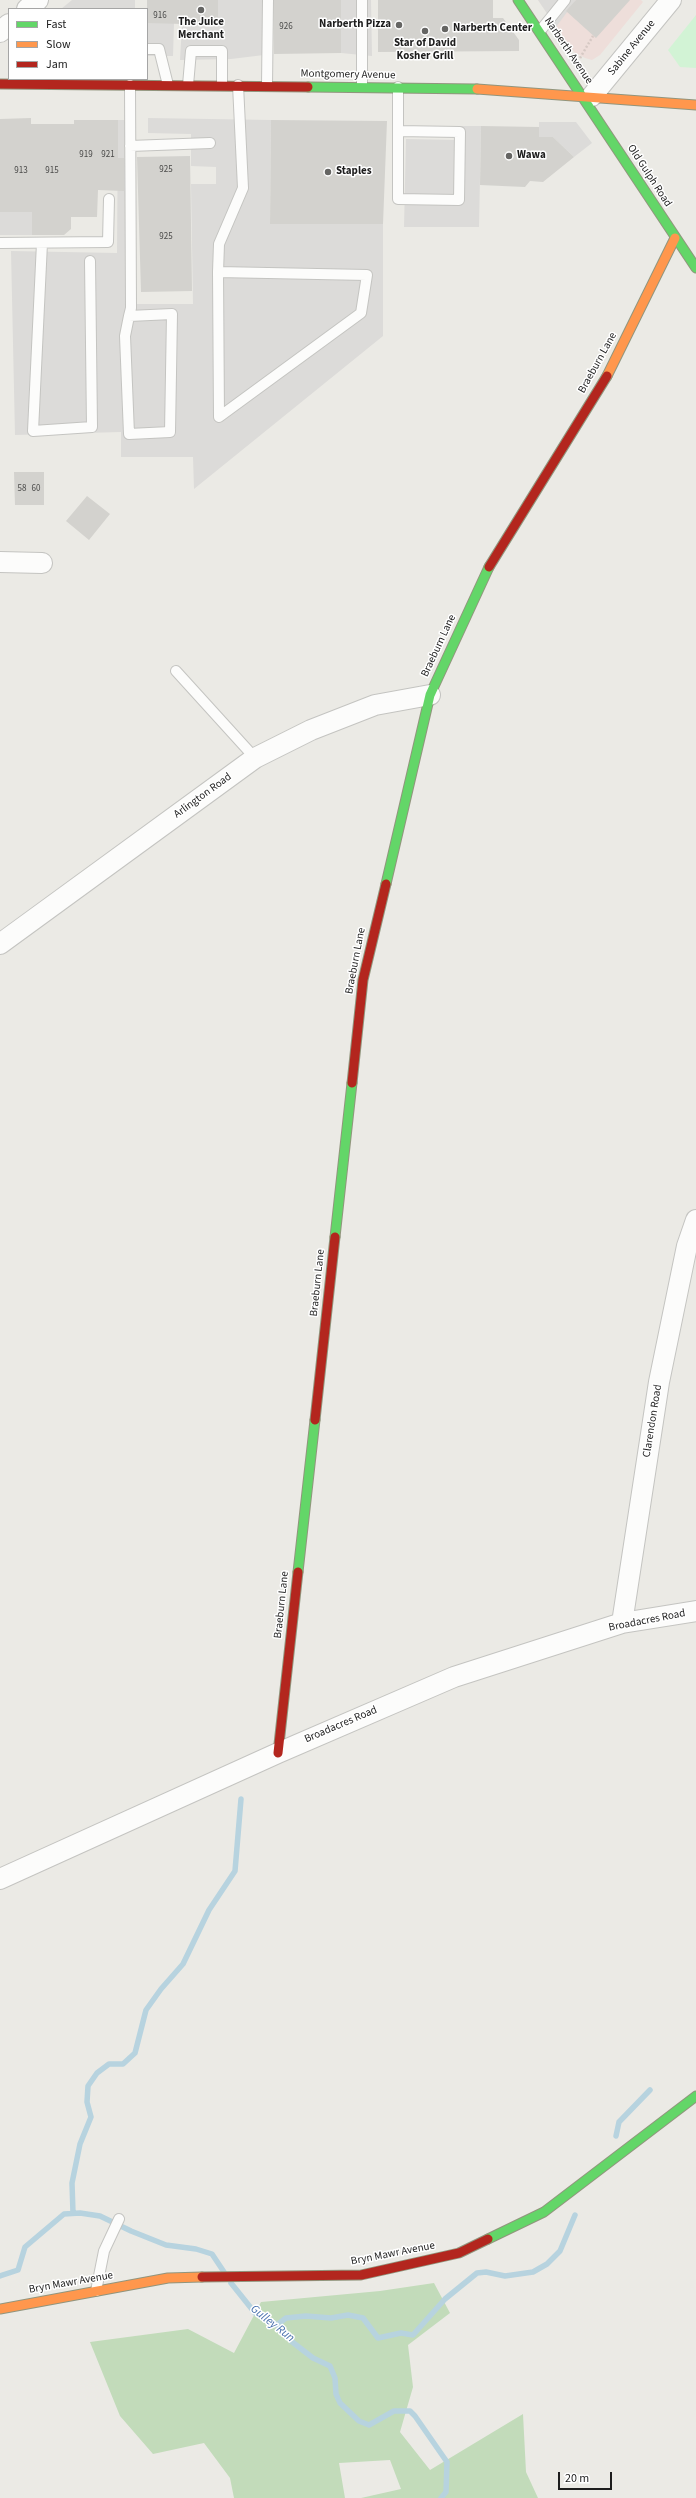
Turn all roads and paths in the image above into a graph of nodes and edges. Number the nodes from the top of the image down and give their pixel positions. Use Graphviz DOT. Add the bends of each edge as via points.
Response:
graph roads {
  1 [pos="38,0"];
  2 [pos="268,0"];
  3 [pos="362,0"];
  4 [pos="518,0"];
  5 [pos="565,0"];
  6 [pos="671,0"];
  7 [pos="28,8"];
  8 [pos="8,25"];
  9 [pos="540,31"];
  10 [pos="0,32"];
  11 [pos="593,36"];
  12 [pos="148,49"];
  13 [pos="571,76"];
  14 [pos="52,82"];
  15 [pos="0,84"];
  16 [pos="130,85"];
  17 [pos="168,85"];
  18 [pos="188,85"];
  19 [pos="222,85"];
  20 [pos="238,85"];
  21 [pos="267,86"];
  22 [pos="362,86"];
  23 [pos="398,87"];
  24 [pos="588,96"];
  25 [pos="696,105"];
  26 [pos="398,132"];
  27 [pos="210,143"];
  28 [pos="130,146"];
  29 [pos="109,199"];
  30 [pos="675,238"];
  31 [pos="0,243"];
  32 [pos="42,243"];
  33 [pos="90,261"];
  34 [pos="696,268"];
  35 [pos="218,272"];
  36 [pos="128,316"];
  37 [pos="0,562"];
  38 [pos="42,563"];
  39 [pos="176,671"];
  40 [pos="430,695"];
  41 [pos="255,758"];
  42 [pos="0,944"];
  43 [pos="696,1220"];
  44 [pos="696,1611"];
  45 [pos="622,1623"];
  46 [pos="278,1752"];
  47 [pos="0,1878"];
  48 [pos="696,2096"];
  49 [pos="117,2224"];
  50 [pos="96,2291"];
  51 [pos="0,2309"];
  1 -- 7 [label="street"];
  2 -- 21 [label="lane"];
  3 -- 22 [label="lane"];
  4 -- 9 [label="street, Narberth Avenue"];
  5 -- 9 [label="lane"];
  6 -- 24 [label="street, Sabine Avenue"];
  8 -- 10 [label="street"];
  9 -- 13 [label="street, Narberth Avenue"];
  11 -- 13 [label="path"];
  12 -- 17 [label="lane" via="160,49"];
  13 -- 24 [label="street, Narberth Avenue"];
  14 -- 15 [label="street, Montgomery Avenue"];
  14 -- 16 [label="street, Montgomery Avenue"];
  16 -- 17 [label="street, Montgomery Avenue"];
  16 -- 28 [label="lane"];
  17 -- 18 [label="street, Montgomery Avenue"];
  18 -- 19 [label="street, Montgomery Avenue"];
  18 -- 19 [label="lane" via="191,51 222,51"];
  19 -- 20 [label="street, Montgomery Avenue"];
  20 -- 21 [label="street, Montgomery Avenue"];
  20 -- 35 [label="lane" via="243,188 219,244"];
  21 -- 22 [label="street, Montgomery Avenue"];
  22 -- 23 [label="street, Montgomery Avenue"];
  23 -- 24 [label="street, Montgomery Avenue" via="462,88"];
  23 -- 26 [label="lane"];
  24 -- 25 [label="street, Montgomery Avenue"];
  24 -- 30 [label="street, Old Gulph Road"];
  26 -- 26 [label="lane" via="398,199 460,200 460,132"];
  27 -- 28 [label="lane"];
  28 -- 36 [label="lane" via="131,308"];
  29 -- 32 [label="lane" via="108,242"];
  30 -- 34 [label="street, Old Gulph Road"];
  30 -- 40 [label="street, Braeburn Lane" via="610,371 492,560"];
  31 -- 32 [label="lane"];
  32 -- 33 [label="lane" via="34,431 92,427"];
  35 -- 35 [label="lane" via="219,417 360,313 367,275"];
  36 -- 36 [label="lane" via="125,336 130,434 170,432 172,314"];
  37 -- 38 [label="street"];
  39 -- 41 [label="lane"];
  40 -- 41 [label="street, Arlington Road" via="375,705 311,730"];
  40 -- 46 [label="street, Braeburn Lane" via="362,980"];
  41 -- 42 [label="street, Arlington Road"];
  43 -- 45 [label="street, Clarendon Road" via="688,1246 659,1382"];
  44 -- 45 [label="street, Broadacres Road"];
  45 -- 46 [label="street, Broadacres Road" via="454,1677"];
  46 -- 47 [label="street, Broadacres Road"];
  48 -- 50 [label="street, Bryn Mawr Avenue" via="544,2212 459,2252 361,2275 168,2278"];
  49 -- 50 [label="lane" via="104,2251"];
  50 -- 51 [label="street, Bryn Mawr Avenue"];
}
